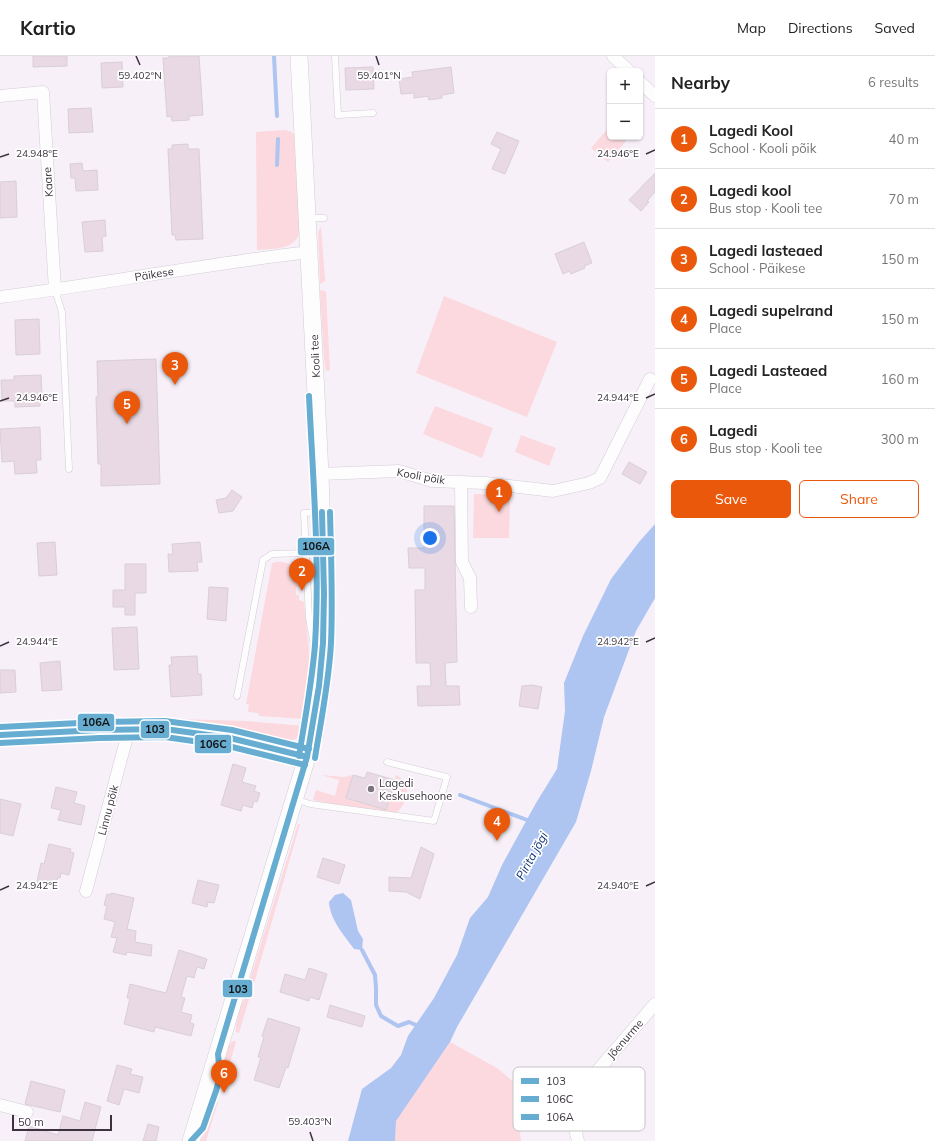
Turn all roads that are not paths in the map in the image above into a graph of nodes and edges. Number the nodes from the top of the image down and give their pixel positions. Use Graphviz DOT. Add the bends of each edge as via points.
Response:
graph roads {
  1 [pos="299,56"];
  2 [pos="335,56"];
  3 [pos="613,56"];
  4 [pos="625,68"];
  5 [pos="643,85"];
  6 [pos="0,96"];
  7 [pos="655,96"];
  8 [pos="373,114"];
  9 [pos="309,252"];
  10 [pos="55,290"];
  11 [pos="0,297"];
  12 [pos="650,379"];
  13 [pos="69,469"];
  14 [pos="320,474"];
  15 [pos="461,482"];
  16 [pos="322,512"];
  17 [pos="306,553"];
  18 [pos="471,607"];
  19 [pos="320,674"];
  20 [pos="237,696"];
  21 [pos="129,729"];
  22 [pos="0,735"];
  23 [pos="307,757"];
  24 [pos="387,762"];
  25 [pos="295,799"];
  26 [pos="86,891"];
  27 [pos="655,1004"];
  28 [pos="601,1067"];
  29 [pos="0,1106"];
  30 [pos="27,1112"];
  31 [pos="576,1131"];
  32 [pos="191,1140"];
  33 [pos="578,1141"];
  1 -- 9 [label="street, Kooli tee" via="316,218"];
  2 -- 8 [label="lane" via="338,115"];
  3 -- 4 [label="street"];
  5 -- 7 [label="street"];
  6 -- 10 [label="street, Kaare" via="43,92"];
  9 -- 10 [label="street, Päikese" via="255,258"];
  9 -- 14 [label="street, Kooli tee"];
  10 -- 11 [label="street, Päikese"];
  10 -- 13 [label="lane" via="62,312"];
  12 -- 15 [label="street, Kooli põik" via="600,478 553,491"];
  14 -- 15 [label="street, Kooli põik" via="399,471 432,481"];
  14 -- 16 [label="street, Kooli tee"];
  15 -- 18 [label="street" via="462,562 470,578"];
  16 -- 17 [label="lane" via="304,513"];
  16 -- 19 [label="street, Kooli tee" via="323,644"];
  17 -- 19 [label="lane" via="309,618"];
  17 -- 20 [label="lane" via="272,554 263,560"];
  19 -- 23 [label="street, Kooli tee"];
  21 -- 22 [label="street"];
  21 -- 23 [label="street" via="165,729 230,738"];
  21 -- 26 [label="street, Linnu põik"];
  23 -- 25 [label="street, Kooli tee"];
  24 -- 25 [label="lane" via="447,777 434,821 310,804"];
  25 -- 32 [label="street, Kooli tee"];
  27 -- 28 [label="street, Jõenurme"];
  29 -- 30 [label="street"];
  31 -- 33 [label="street, Jõenurme"];
}
